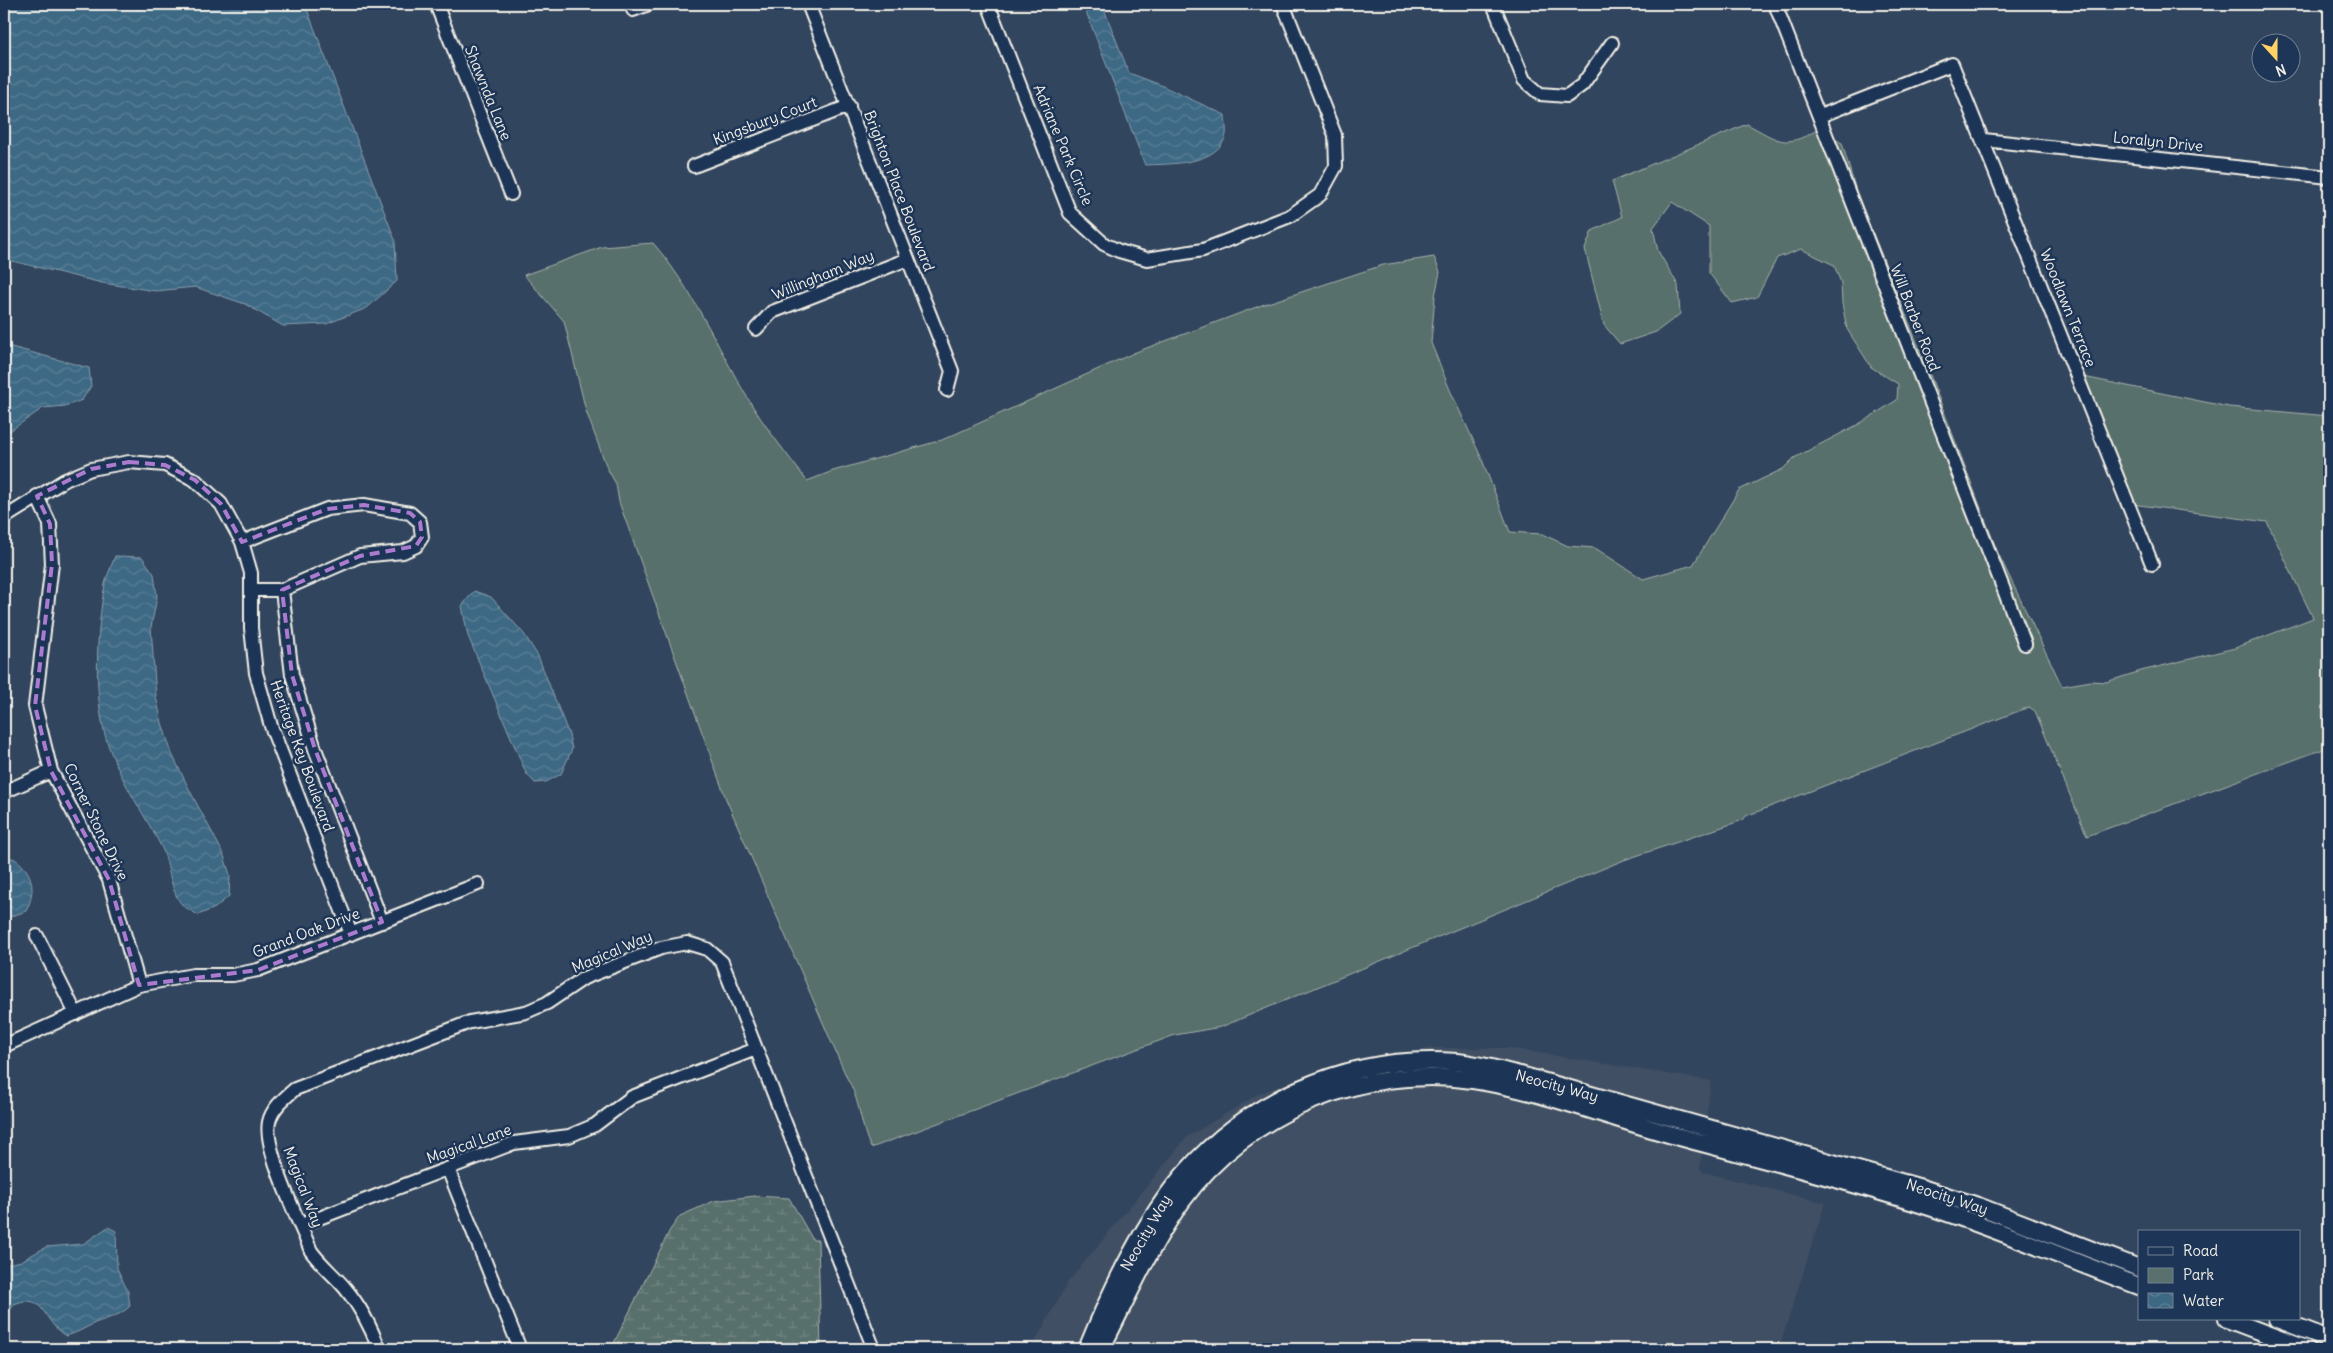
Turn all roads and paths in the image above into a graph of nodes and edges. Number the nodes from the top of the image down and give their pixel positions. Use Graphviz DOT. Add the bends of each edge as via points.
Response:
graph roads {
  1 [pos="436,4"];
  2 [pos="649,4"];
  3 [pos="808,4"];
  4 [pos="988,4"];
  5 [pos="1283,4"];
  6 [pos="1493,4"];
  7 [pos="1775,4"];
  8 [pos="633,10"];
  9 [pos="1612,43"];
  10 [pos="849,106"];
  11 [pos="1820,116"];
  12 [pos="1984,140"];
  13 [pos="694,166"];
  14 [pos="2329,177"];
  15 [pos="511,194"];
  16 [pos="908,258"];
  17 [pos="756,329"];
  18 [pos="946,390"];
  19 [pos="38,496"];
  20 [pos="4,518"];
  21 [pos="242,542"];
  22 [pos="2152,564"];
  23 [pos="251,590"];
  24 [pos="282,590"];
  25 [pos="2025,644"];
  26 [pos="51,771"];
  27 [pos="4,792"];
  28 [pos="478,884"];
  29 [pos="382,922"];
  30 [pos="351,934"];
  31 [pos="37,936"];
  32 [pos="139,986"];
  33 [pos="76,1014"];
  34 [pos="4,1046"];
  35 [pos="756,1049"];
  36 [pos="1426,1070"];
  37 [pos="1656,1113"];
  38 [pos="1652,1130"];
  39 [pos="448,1169"];
  40 [pos="301,1226"];
  41 [pos="2138,1268"];
  42 [pos="2138,1286"];
  43 [pos="2230,1320"];
  44 [pos="2280,1320"];
  45 [pos="2329,1339"];
  46 [pos="379,1349"];
  47 [pos="520,1349"];
  48 [pos="874,1349"];
  49 [pos="1087,1349"];
  50 [pos="1101,1349"];
  51 [pos="2306,1349"];
  1 -- 15 [label="street, Shawnda Lane"];
  2 -- 8 [label="street"];
  3 -- 10 [label="street, Brighton Place Boulevard"];
  4 -- 5 [label="street, Adriane Park Circle" via="1070,213 1104,244 1147,259 1203,250 1290,216 1320,195 1336,166 1335,135"];
  6 -- 9 [label="street" via="1524,80 1540,94 1567,96 1582,85"];
  7 -- 11 [label="street, Will Barber Road"];
  10 -- 13 [label="street, Kingsbury Court"];
  10 -- 16 [label="street, Brighton Place Boulevard"];
  11 -- 12 [label="street, Woodlawn Terrace" via="1952,64"];
  11 -- 25 [label="street, Will Barber Road"];
  12 -- 14 [label="street, Loralyn Drive"];
  12 -- 22 [label="street, Woodlawn Terrace"];
  16 -- 17 [label="street, Willingham Way" via="772,312"];
  16 -- 18 [label="street, Brighton Place Boulevard" via="952,372"];
  19 -- 20 [label="street, Heritage Key Boulevard"];
  19 -- 21 [label="street, Heritage Key Boulevard" via="91,469 129,462 165,465 195,480 221,504"];
  19 -- 26 [label="street, Corner Stone Drive" via="50,524 52,564 35,706"];
  21 -- 23 [label="street, Heritage Key Boulevard" via="251,573"];
  21 -- 24 [label="street" via="327,509 364,505 410,513 420,522 422,537 416,546 403,552 360,556"];
  23 -- 24 [label="street"];
  23 -- 30 [label="street, Heritage Key Boulevard" via="251,628 263,699"];
  24 -- 29 [label="street" via="292,675 315,749"];
  26 -- 27 [label="street"];
  26 -- 32 [label="street, Corner Stone Drive" via="109,880"];
  28 -- 29 [label="street, Grand Oak Drive"];
  29 -- 30 [label="street, Grand Oak Drive"];
  30 -- 32 [label="street, Grand Oak Drive" via="258,970 233,975 193,975"];
  31 -- 33 [label="street"];
  32 -- 33 [label="street"];
  33 -- 34 [label="street"];
  35 -- 39 [label="street, Magical Lane" via="632,1097 595,1125 569,1136 514,1143"];
  35 -- 40 [label="street, Magical Way" via="722,962 707,949 687,944 661,948 584,978 547,1003 526,1012 470,1022 295,1089 277,1105 269,1122 270,1148"];
  35 -- 48 [label="street, Magical Way"];
  36 -- 37 [label="street, Neocity Way" via="1457,1062 1490,1068"];
  36 -- 38 [label="street, Neocity Way" via="1511,1088"];
  36 -- 49 [label="street, Neocity Way" via="1366,1068 1332,1076 1300,1088 1234,1126 1191,1166 1147,1226"];
  36 -- 50 [label="street, Neocity Way" via="1308,1102 1254,1133 1214,1165 1184,1199 1163,1230"];
  37 -- 38 [label="street"];
  37 -- 41 [label="street, Neocity Way" via="1978,1206"];
  38 -- 42 [label="street, Neocity Way" via="1920,1204"];
  39 -- 40 [label="street, Magical Lane"];
  39 -- 47 [label="street"];
  40 -- 46 [label="street, Magical Way" via="320,1264 345,1288 369,1322"];
  43 -- 51 [label="street"];
  44 -- 45 [label="street"];
}
